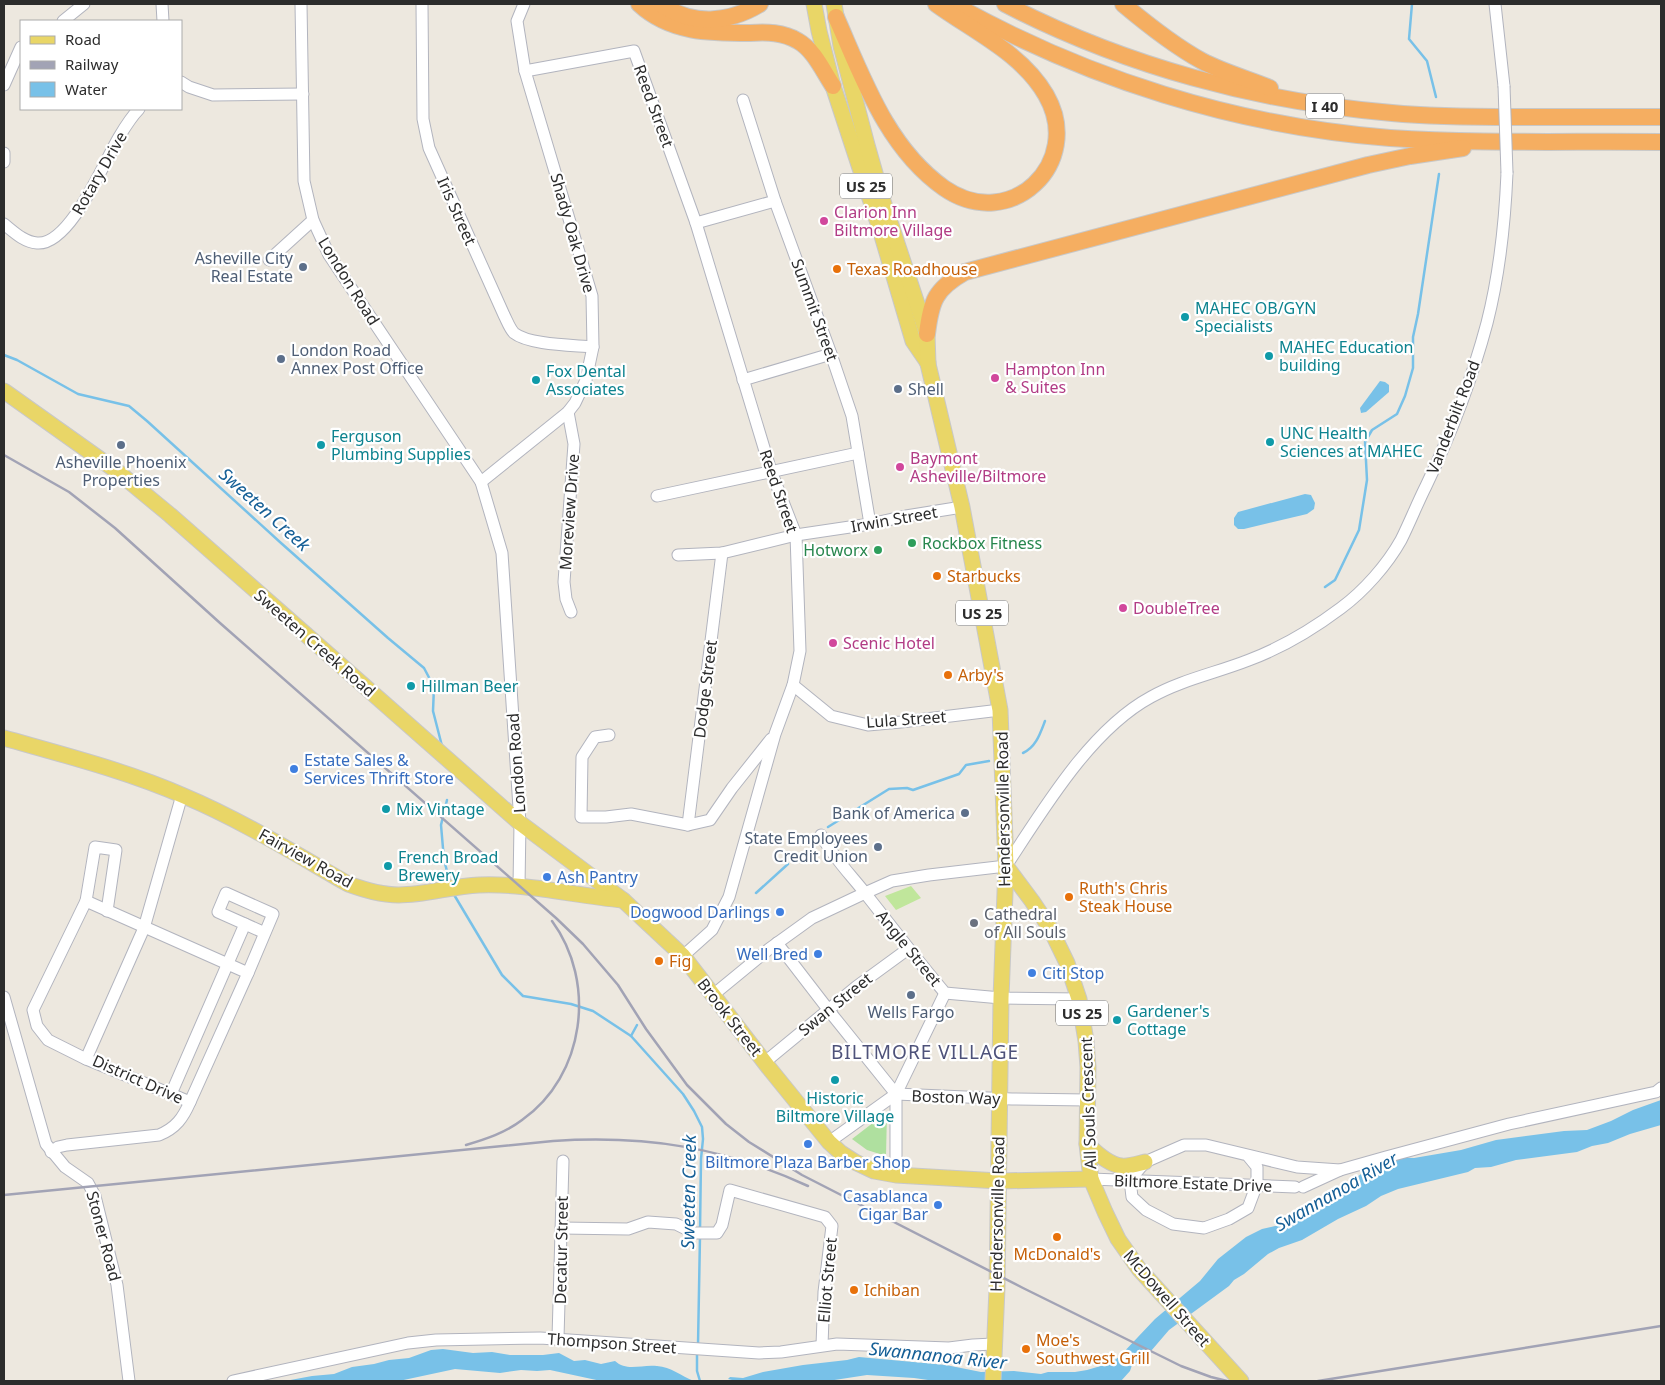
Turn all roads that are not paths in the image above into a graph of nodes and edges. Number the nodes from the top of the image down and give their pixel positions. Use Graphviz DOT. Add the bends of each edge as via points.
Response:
graph roads {
  1 [pos="84,4"];
  2 [pos="162,4"];
  3 [pos="301,4"];
  4 [pos="422,4"];
  5 [pos="524,4"];
  6 [pos="639,4"];
  7 [pos="661,4"];
  8 [pos="760,4"];
  9 [pos="814,4"];
  10 [pos="936,4"];
  11 [pos="953,4"];
  12 [pos="1005,4"];
  13 [pos="1123,4"];
  14 [pos="1495,4"];
  15 [pos="835,10"];
  16 [pos="64,20"];
  17 [pos="163,20"];
  18 [pos="20,49"];
  19 [pos="525,71"];
  20 [pos="182,83"];
  21 [pos="4,85"];
  22 [pos="833,86"];
  23 [pos="303,94"];
  24 [pos="743,100"];
  25 [pos="1307,103"];
  26 [pos="138,110"];
  27 [pos="1661,117"];
  28 [pos="1500,141"];
  29 [pos="1661,142"];
  30 [pos="4,153"];
  31 [pos="4,162"];
  32 [pos="775,201"];
  33 [pos="312,220"];
  34 [pos="696,223"];
  35 [pos="4,224"];
  36 [pos="269,260"];
  37 [pos="927,334"];
  38 [pos="592,347"];
  39 [pos="831,354"];
  40 [pos="928,364"];
  41 [pos="743,380"];
  42 [pos="4,391"];
  43 [pos="568,412"];
  44 [pos="858,453"];
  45 [pos="771,471"];
  46 [pos="481,482"];
  47 [pos="657,496"];
  48 [pos="962,507"];
  49 [pos="870,524"];
  50 [pos="796,535"];
  51 [pos="722,553"];
  52 [pos="678,555"];
  53 [pos="571,612"];
  54 [pos="793,685"];
  55 [pos="1000,710"];
  56 [pos="775,734"];
  57 [pos="609,735"];
  58 [pos="4,738"];
  59 [pos="182,794"];
  60 [pos="520,823"];
  61 [pos="688,826"];
  62 [pos="821,835"];
  63 [pos="1006,866"];
  64 [pos="519,886"];
  65 [pos="865,893"];
  66 [pos="622,900"];
  67 [pos="86,901"];
  68 [pos="107,911"];
  69 [pos="245,924"];
  70 [pos="144,928"];
  71 [pos="265,933"];
  72 [pos="777,944"];
  73 [pos="908,949"];
  74 [pos="683,956"];
  75 [pos="228,964"];
  76 [pos="248,973"];
  77 [pos="945,992"];
  78 [pos="713,995"];
  79 [pos="4,997"];
  80 [pos="1001,998"];
  81 [pos="1079,999"];
  82 [pos="828,1010"];
  83 [pos="86,1059"];
  84 [pos="764,1062"];
  85 [pos="1661,1088"];
  86 [pos="172,1094"];
  87 [pos="896,1094"];
  88 [pos="999,1099"];
  89 [pos="1087,1100"];
  90 [pos="190,1102"];
  91 [pos="829,1142"];
  92 [pos="1087,1144"];
  93 [pos="51,1152"];
  94 [pos="1248,1156"];
  95 [pos="563,1162"];
  96 [pos="1145,1162"];
  97 [pos="1340,1170"];
  98 [pos="896,1176"];
  99 [pos="1091,1179"];
  100 [pos="1130,1180"];
  101 [pos="999,1181"];
  102 [pos="1257,1184"];
  103 [pos="561,1228"];
  104 [pos="558,1338"];
  105 [pos="822,1345"];
  106 [pos="994,1352"];
  107 [pos="128,1381"];
  108 [pos="233,1381"];
  109 [pos="993,1381"];
  110 [pos="1241,1381"];
  1 -- 16 [label="street"];
  2 -- 17 [label="street"];
  3 -- 23 [label="street, London Road"];
  4 -- 38 [label="street, Iris Street" via="423,119 429,148 504,316 513,332 522,337"];
  5 -- 19 [label="street, Shady Oak Drive" via="517,21"];
  6 -- 22 [label="highway" via="662,21 691,30 789,36 811,52"];
  7 -- 8 [label="highway" via="684,16 718,20 741,14"];
  9 -- 22 [label="main road, Hendersonville Road / US 25"];
  10 -- 15 [label="highway" via="1016,59 1033,76 1053,109 1055,146 1045,173 1024,193 1008,200 977,203 961,198 945,189 915,163 878,110"];
  11 -- 28 [label="highway, I 40" via="1092,70 1216,110 1345,133 1432,140"];
  12 -- 25 [label="highway, I 40" via="1092,44 1164,69 1212,83"];
  13 -- 25 [label="highway" via="1151,28 1202,61"];
  14 -- 63 [label="street, Vanderbilt Road, bridge" via="1504,86 1507,173 1496,277 1488,322 1464,394 1439,458 1400,541 1356,596 1327,618 1265,654 1151,697 1121,718 1083,757 1055,793"];
  15 -- 37 [label="main road, Hendersonville Road / US 25" via="867,145"];
  18 -- 21 [label="street"];
  19 -- 34 [label="street, Reed Street" via="634,50"];
  19 -- 38 [label="street, Shady Oak Drive" via="592,296"];
  20 -- 23 [label="street" via="214,95"];
  22 -- 40 [label="main road, Hendersonville Road / US 25" via="913,341"];
  23 -- 33 [label="street, London Road" via="304,180"];
  24 -- 32 [label="street, Summit Street"];
  25 -- 27 [label="highway, I 40" via="1435,116"];
  26 -- 35 [label="street, Rotary Drive" via="119,137 77,213 63,230 51,240 39,243 27,241"];
  28 -- 29 [label="highway, I 40"];
  28 -- 37 [label="highway" via="1368,165 965,272 944,286 936,296 930,308"];
  30 -- 31 [label="street"];
  32 -- 34 [label="street"];
  32 -- 39 [label="street, Summit Street"];
  33 -- 36 [label="street"];
  33 -- 46 [label="street, London Road" via="329,255"];
  34 -- 41 [label="street, Reed Street"];
  37 -- 40 [label="main road, Hendersonville Road / US 25"];
  38 -- 43 [label="street, Shady Oak Drive" via="586,380"];
  39 -- 41 [label="street"];
  39 -- 44 [label="street, Summit Street" via="852,416"];
  40 -- 48 [label="main road, Hendersonville Road / US 25"];
  41 -- 45 [label="street, Reed Street"];
  42 -- 60 [label="main road, Sweeten Creek Road" via="118,472 170,515"];
  43 -- 46 [label="street, Shady Oak Drive"];
  43 -- 53 [label="street, Moreview Drive" via="574,444 564,582"];
  44 -- 45 [label="street"];
  44 -- 49 [label="street, Summit Street"];
  45 -- 47 [label="street"];
  45 -- 50 [label="street, Reed Street"];
  46 -- 60 [label="street, London Road" via="502,553"];
  48 -- 49 [label="street, Irwin Street"];
  48 -- 55 [label="main road, Hendersonville Road / US 25"];
  49 -- 50 [label="street, Irwin Street"];
  50 -- 51 [label="street, Irwin Street"];
  50 -- 54 [label="street, Reed Street" via="800,651"];
  51 -- 52 [label="street, Irwin Street"];
  51 -- 61 [label="street, Dodge Street"];
  54 -- 55 [label="street, Lula Street" via="831,716 868,724"];
  54 -- 56 [label="street, Reed Street"];
  55 -- 63 [label="main road, Hendersonville Road / US 25"];
  56 -- 61 [label="street" via="710,820"];
  56 -- 74 [label="street, Reed Street" via="729,897 712,930"];
  57 -- 61 [label="street" via="595,737 582,757 581,817 631,814"];
  58 -- 59 [label="main road, Fairview Road" via="121,772"];
  59 -- 64 [label="main road, Fairview Road" via="260,832 348,884 380,894 400,895 478,885"];
  59 -- 70 [label="street, District Drive"];
  60 -- 64 [label="street, London Road"];
  60 -- 66 [label="main road, Sweeten Creek Road"];
  62 -- 65 [label="street, Angle Street" via="829,850"];
  63 -- 65 [label="street" via="892,881"];
  63 -- 80 [label="main road, Hendersonville Road"];
  63 -- 81 [label="main road, All Souls Crescent / US 25" via="1050,928"];
  64 -- 66 [label="main road, Fairview Road"];
  65 -- 72 [label="street" via="812,918"];
  65 -- 73 [label="street, Angle Street"];
  66 -- 74 [label="main road, Brook Street"];
  67 -- 68 [label="street"];
  67 -- 68 [label="street" via="95,847 116,850"];
  67 -- 83 [label="street" via="33,1010 37,1026 48,1040"];
  68 -- 70 [label="street"];
  69 -- 71 [label="street"];
  69 -- 71 [label="street" via="218,912 226,893 274,914"];
  69 -- 75 [label="street"];
  70 -- 75 [label="street"];
  70 -- 83 [label="street, District Drive"];
  71 -- 76 [label="street"];
  72 -- 78 [label="street"];
  72 -- 82 [label="street, Boston Way"];
  73 -- 77 [label="street, Angle Street"];
  73 -- 82 [label="street, Swan Street"];
  74 -- 78 [label="main road, Brook Street"];
  75 -- 76 [label="street"];
  75 -- 86 [label="street"];
  76 -- 90 [label="street"];
  77 -- 80 [label="street, Angle Street"];
  77 -- 87 [label="street"];
  78 -- 84 [label="main road, Brook Street"];
  79 -- 93 [label="street, Stoner Road" via="44,1139"];
  80 -- 81 [label="street, Angle Street"];
  80 -- 88 [label="main road, Hendersonville Road"];
  81 -- 89 [label="main road, All Souls Crescent / US 25" via="1086,1041"];
  82 -- 84 [label="street, Swan Street"];
  82 -- 87 [label="street, Boston Way"];
  83 -- 86 [label="street, District Drive"];
  84 -- 91 [label="main road, Brook Street"];
  85 -- 97 [label="street, Biltmore Estate Drive" via="1656,1092 1509,1124"];
  86 -- 90 [label="street, District Drive"];
  87 -- 88 [label="street, Boston Way"];
  87 -- 91 [label="street"];
  87 -- 98 [label="street"];
  88 -- 89 [label="street, Boston Way"];
  88 -- 101 [label="main road, Hendersonville Road"];
  89 -- 92 [label="main road, All Souls Crescent / US 25"];
  90 -- 93 [label="street, District Drive" via="180,1122 159,1135 67,1145"];
  91 -- 98 [label="main road, Brook Street" via="855,1162"];
  92 -- 96 [label="main road" via="1099,1156 1115,1164"];
  92 -- 99 [label="main road, All Souls Crescent / US 25"];
  93 -- 107 [label="street, Stoner Road" via="65,1167 88,1183 95,1196 119,1295"];
  94 -- 96 [label="street" via="1206,1145 1184,1145"];
  94 -- 97 [label="street" via="1297,1167"];
  94 -- 102 [label="street" via="1257,1167"];
  95 -- 103 [label="street, Decatur Street"];
  96 -- 100 [label="street"];
  97 -- 102 [label="street, Biltmore Estate Drive" via="1299,1187"];
  98 -- 101 [label="main road, Brook Street"];
  99 -- 100 [label="street, Biltmore Estate Drive"];
  99 -- 101 [label="main road, Brook Street"];
  99 -- 110 [label="main road, McDowell Street / US 25" via="1118,1239 1150,1282"];
  100 -- 102 [label="street, Biltmore Estate Drive"];
  100 -- 102 [label="street" via="1132,1197 1146,1210 1173,1224 1204,1228 1229,1220 1248,1208"];
  101 -- 106 [label="main road, Hendersonville Road"];
  103 -- 104 [label="street, Decatur Street"];
  103 -- 105 [label="street, Elliot Street" via="628,1229 648,1222 676,1224 694,1233 717,1233 730,1190 825,1218 832,1226"];
  104 -- 105 [label="street, Thompson Street" via="759,1353"];
  104 -- 108 [label="street, Thompson Street" via="422,1341"];
  105 -- 106 [label="street, Thompson Street" via="949,1348 973,1345"];
  106 -- 109 [label="main road, Hendersonville Road"];
}
